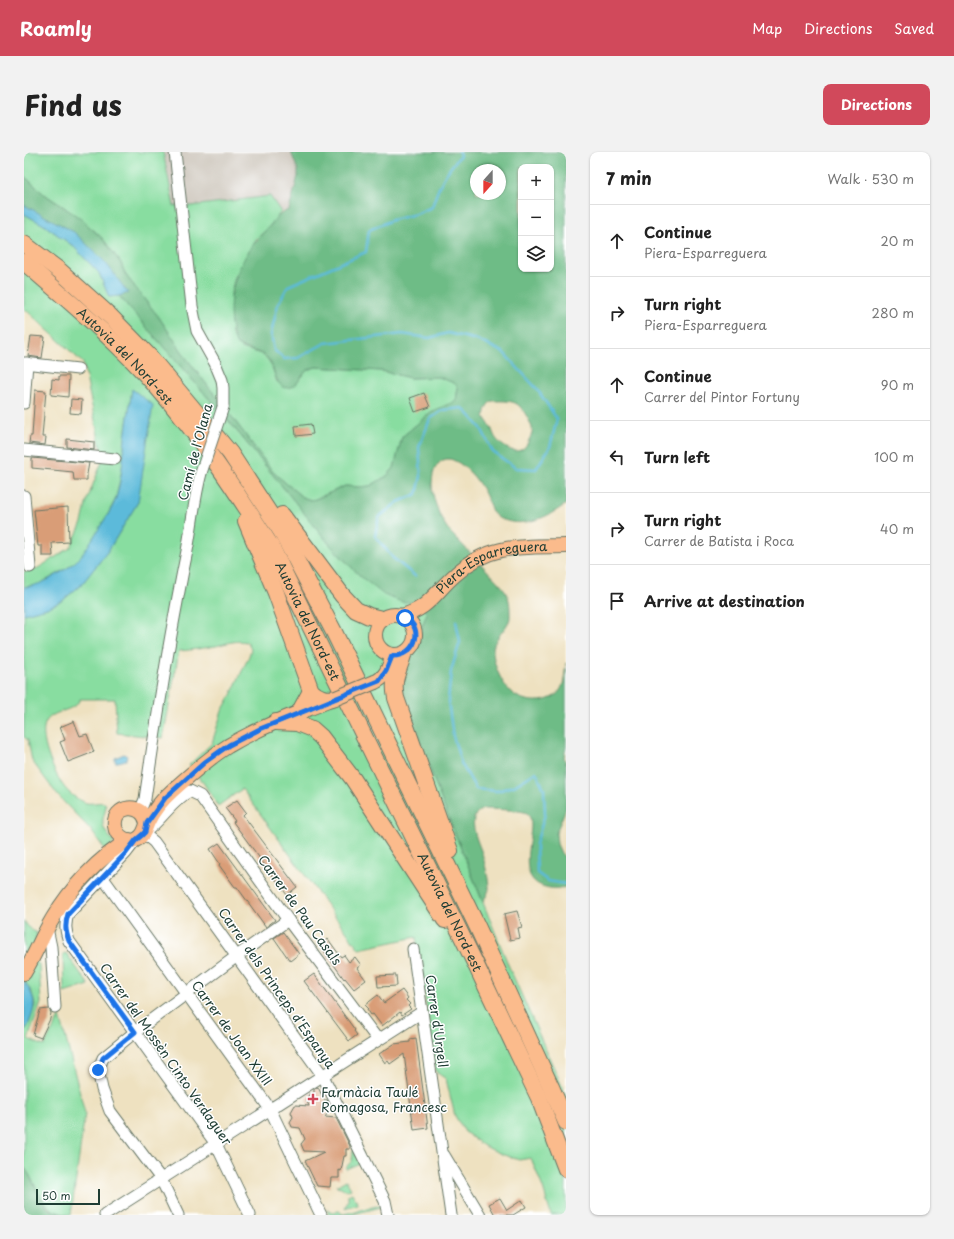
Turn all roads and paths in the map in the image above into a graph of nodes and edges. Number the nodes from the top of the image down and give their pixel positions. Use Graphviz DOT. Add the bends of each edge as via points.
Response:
graph roads {
  1 [pos="175,152"];
  2 [pos="24,244"];
  3 [pos="24,262"];
  4 [pos="26,363"];
  5 [pos="78,369"];
  6 [pos="24,403"];
  7 [pos="24,450"];
  8 [pos="230,453"];
  9 [pos="115,459"];
  10 [pos="238,495"];
  11 [pos="24,496"];
  12 [pos="566,546"];
  13 [pos="30,567"];
  14 [pos="426,605"];
  15 [pos="401,616"];
  16 [pos="382,619"];
  17 [pos="415,631"];
  18 [pos="397,655"];
  19 [pos="311,691"];
  20 [pos="325,702"];
  21 [pos="299,713"];
  22 [pos="276,722"];
  23 [pos="312,729"];
  24 [pos="137,828"];
  25 [pos="104,878"];
  26 [pos="288,920"];
  27 [pos="477,926"];
  28 [pos="47,928"];
  29 [pos="413,950"];
  30 [pos="236,956"];
  31 [pos="475,963"];
  32 [pos="24,973"];
  33 [pos="186,993"];
  34 [pos="55,1007"];
  35 [pos="422,1012"];
  36 [pos="135,1032"];
  37 [pos="378,1040"];
  38 [pos="323,1076"];
  39 [pos="270,1109"];
  40 [pos="566,1122"];
  41 [pos="216,1144"];
  42 [pos="442,1151"];
  43 [pos="566,1169"];
  44 [pos="161,1179"];
  45 [pos="106,1215"];
  46 [pos="178,1215"];
  47 [pos="250,1215"];
  48 [pos="321,1215"];
  49 [pos="388,1215"];
  50 [pos="451,1215"];
  51 [pos="480,1215"];
  1 -- 24 [label="street, Camí de l'Olana, bridge" via="192,306 197,331 222,380 223,407 196,492 170,632 145,799"];
  2 -- 8 [label="highway, Autovia del Nord-est" via="65,276 131,336"];
  3 -- 10 [label="highway, Autovia del Nord-est" via="92,321 156,386 186,421"];
  4 -- 5 [label="street"];
  4 -- 6 [label="street"];
  7 -- 9 [label="street"];
  8 -- 16 [label="highway" via="254,479 342,595 356,610"];
  8 -- 27 [label="highway, Autovia del Nord-est" via="281,531 334,632"];
  10 -- 19 [label="highway"];
  10 -- 31 [label="highway, Autovia del Nord-est" via="272,546"];
  11 -- 13 [label="street"];
  12 -- 14 [label="main road, Piera-Esparreguera" via="514,547 494,551 457,573"];
  14 -- 15 [label="main road, Piera-Esparreguera"];
  14 -- 17 [label="main road, Piera-Esparreguera"];
  15 -- 16 [label="main road, Piera-Esparreguera"];
  15 -- 17 [label="main road" via="408,619"];
  16 -- 18 [label="main road" via="375,630 376,644 385,654"];
  17 -- 18 [label="main road, Piera-Esparreguera" via="415,642 412,647"];
  18 -- 20 [label="main road, Piera-Esparreguera, bridge" via="382,678"];
  18 -- 27 [label="highway" via="394,689 398,708"];
  19 -- 20 [label="highway"];
  19 -- 21 [label="highway"];
  20 -- 21 [label="main road, Piera-Esparreguera"];
  20 -- 23 [label="highway" via="311,717"];
  21 -- 22 [label="main road, Piera-Esparreguera"];
  22 -- 23 [label="highway" via="297,723"];
  22 -- 24 [label="main road, Piera-Esparreguera" via="240,739 192,772"];
  23 -- 31 [label="highway" via="353,779"];
  24 -- 25 [label="street" via="126,853"];
  24 -- 26 [label="street, Carrer de Pau Casals" via="154,825 182,795 190,791 200,796"];
  24 -- 28 [label="main road" via="68,895"];
  24 -- 30 [label="street, Carrer dels Princeps d'Espanya" via="154,842"];
  25 -- 33 [label="street, Carrer de Joan XXIII"];
  25 -- 36 [label="street, Carrer del Mossèn Cinto Verdaguer" via="68,914 66,933 69,941"];
  26 -- 30 [label="street"];
  26 -- 37 [label="street, Carrer de Pau Casals"];
  27 -- 40 [label="highway, Autovia del Nord-est"];
  28 -- 32 [label="main road"];
  28 -- 34 [label="street" via="51,947"];
  29 -- 35 [label="street, Carrer d'Urgell"];
  30 -- 33 [label="street"];
  30 -- 38 [label="street, Carrer dels Princeps d'Espanya"];
  31 -- 43 [label="highway, Autovia del Nord-est" via="539,1098"];
  33 -- 36 [label="street"];
  33 -- 39 [label="street, Carrer de Joan XXIII"];
  35 -- 37 [label="street"];
  35 -- 42 [label="street, Carrer d'Urgell"];
  36 -- 41 [label="street, Carrer del Mossèn Cinto Verdaguer"];
  36 -- 44 [label="street" via="103,1058 98,1070 110,1111"];
  37 -- 38 [label="street"];
  38 -- 39 [label="street"];
  38 -- 49 [label="street, Carrer dels Princeps d'Espanya" via="385,1201"];
  39 -- 41 [label="street"];
  39 -- 48 [label="street, Carrer de Joan XXIII"];
  41 -- 44 [label="street"];
  41 -- 47 [label="street, Carrer del Mossèn Cinto Verdaguer"];
  42 -- 50 [label="street, Carrer d'Urgell"];
  42 -- 51 [label="street"];
  44 -- 45 [label="street"];
  44 -- 46 [label="street"];
}
